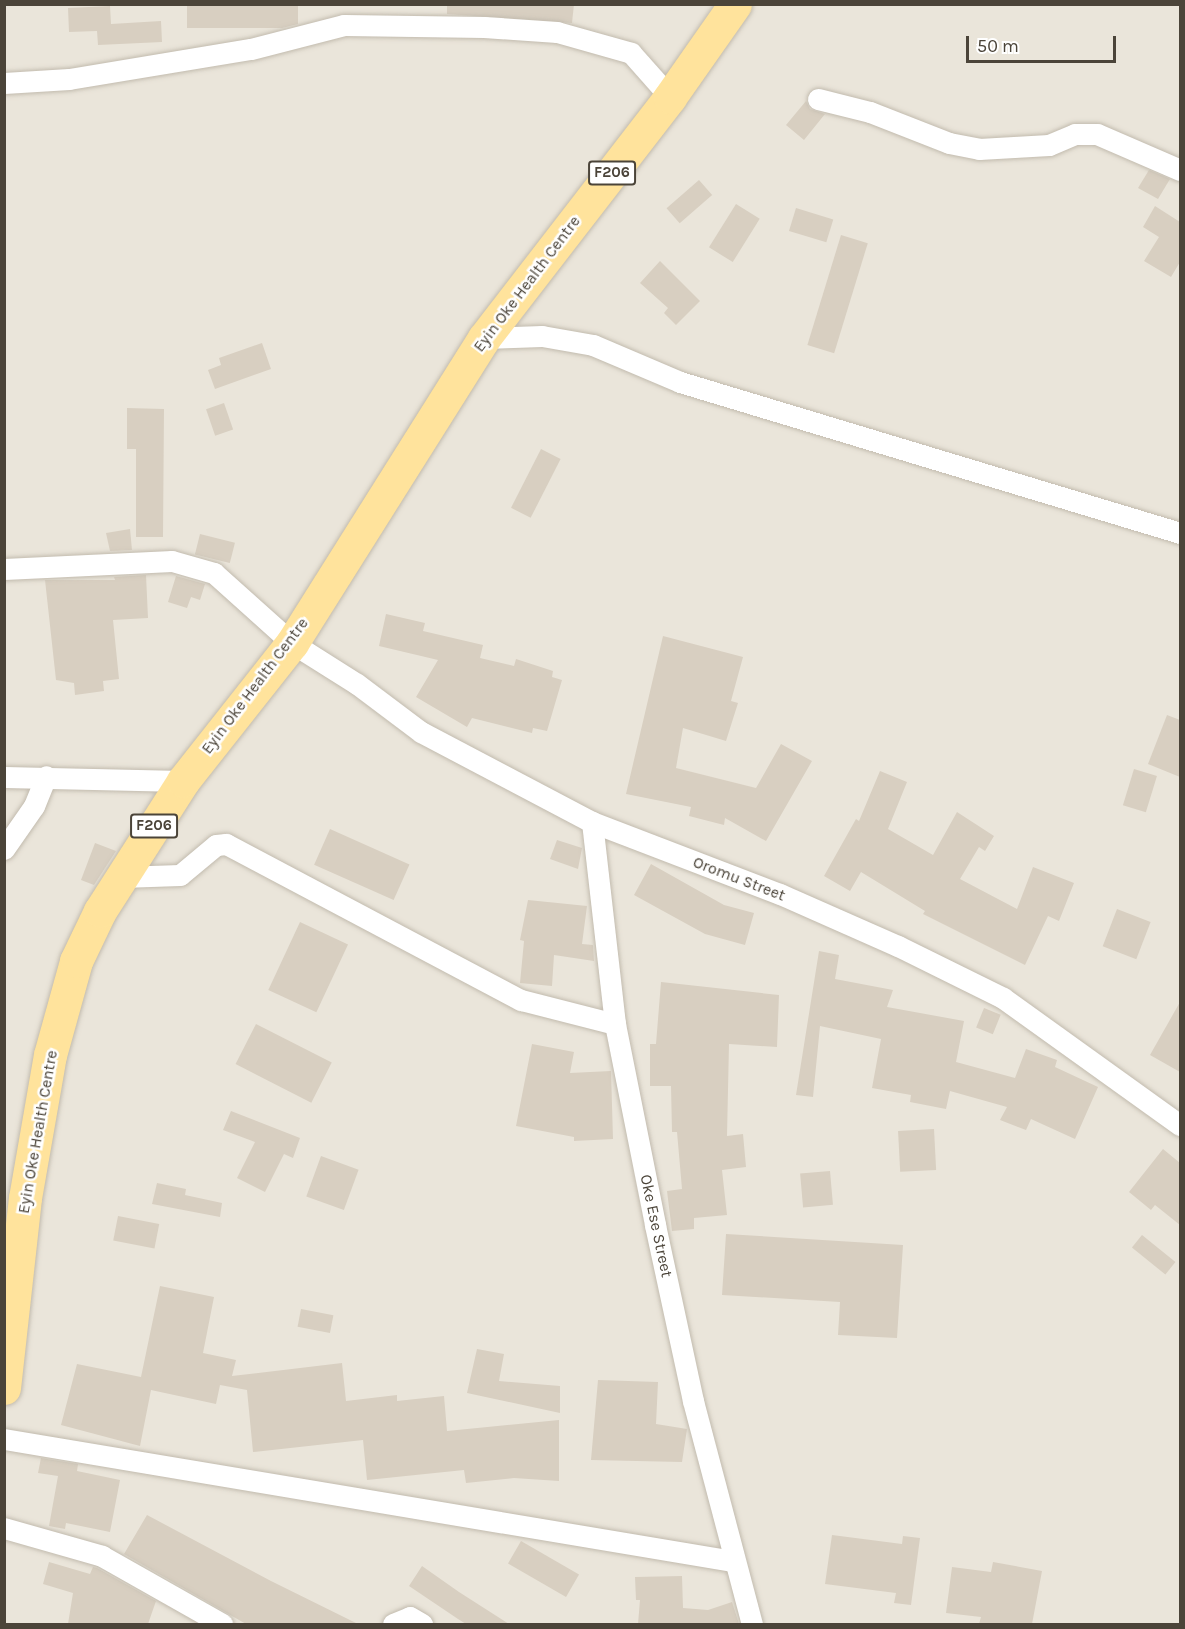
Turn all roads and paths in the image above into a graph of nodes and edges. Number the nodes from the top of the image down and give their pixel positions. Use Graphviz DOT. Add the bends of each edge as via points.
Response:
graph roads {
  1 [pos="735,4"];
  2 [pos="4,82"];
  3 [pos="670,97"];
  4 [pos="818,99"];
  5 [pos="1180,170"];
  6 [pos="484,338"];
  7 [pos="1180,533"];
  8 [pos="4,569"];
  9 [pos="292,643"];
  10 [pos="46,776"];
  11 [pos="4,777"];
  12 [pos="183,781"];
  13 [pos="592,822"];
  14 [pos="4,849"];
  15 [pos="121,877"];
  16 [pos="615,1024"];
  17 [pos="1180,1125"];
  18 [pos="4,1388"];
  19 [pos="4,1439"];
  20 [pos="4,1528"];
  21 [pos="732,1561"];
  22 [pos="222,1624"];
  23 [pos="393,1624"];
  24 [pos="422,1624"];
  25 [pos="752,1624"];
  1 -- 3 [label="main road, Eyin Oke Health Centre / F206"];
  2 -- 3 [label="street" via="69,79 251,49 344,25 484,27 557,32 631,53"];
  3 -- 6 [label="main road, Eyin Oke Health Centre / F206"];
  4 -- 5 [label="street" via="870,112 949,143 979,149 1049,145 1075,134 1097,134"];
  6 -- 7 [label="street" via="542,336 593,345 690,385"];
  6 -- 9 [label="main road, Eyin Oke Health Centre / F206"];
  8 -- 9 [label="street, Oromu Street" via="172,561 214,573"];
  9 -- 12 [label="main road, Eyin Oke Health Centre / F206"];
  9 -- 13 [label="street, Oromu Street" via="357,684 421,732"];
  10 -- 11 [label="street"];
  10 -- 12 [label="street"];
  10 -- 14 [label="street" via="34,806"];
  12 -- 15 [label="main road, Eyin Oke Health Centre / F206"];
  13 -- 16 [label="street, Oke Ese Street"];
  13 -- 17 [label="street, Oromu Street" via="780,894 1003,998"];
  15 -- 16 [label="street" via="180,875 216,845 226,844 521,1000"];
  15 -- 18 [label="main road, Eyin Oke Health Centre / F206" via="76,962 50,1055 26,1198"];
  16 -- 21 [label="street, Oke Ese Street" via="655,1226"];
  19 -- 21 [label="street"];
  20 -- 22 [label="street" via="102,1556"];
  21 -- 25 [label="street, Oke Ese Street"];
  23 -- 24 [label="street" via="410,1617"];
}
